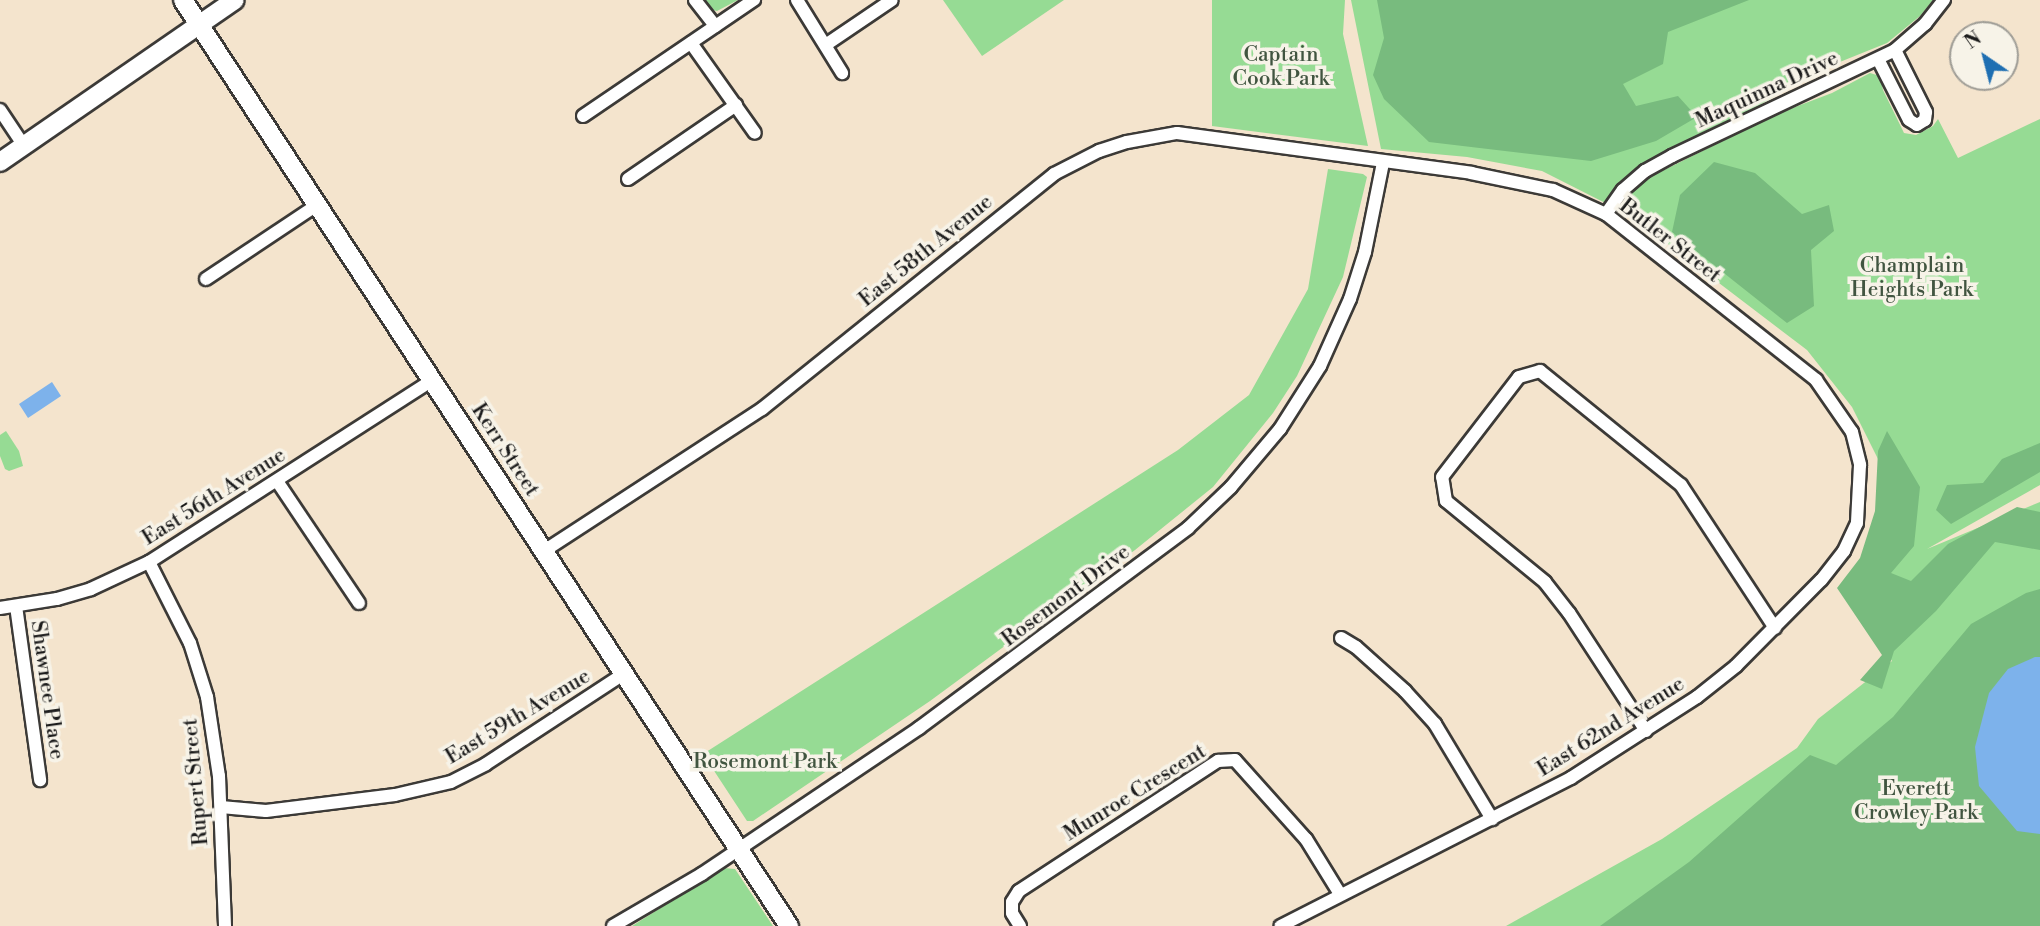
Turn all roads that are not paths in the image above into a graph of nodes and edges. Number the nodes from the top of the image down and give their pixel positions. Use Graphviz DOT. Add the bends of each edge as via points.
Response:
graph roads {
  1 [pos="183,0"];
  2 [pos="235,0"];
  3 [pos="695,0"];
  4 [pos="754,0"];
  5 [pos="797,0"];
  6 [pos="891,0"];
  7 [pos="1944,0"];
  8 [pos="199,24"];
  9 [pos="715,26"];
  10 [pos="691,43"];
  11 [pos="827,44"];
  12 [pos="1895,50"];
  13 [pos="1878,59"];
  14 [pos="842,73"];
  15 [pos="736,105"];
  16 [pos="0,110"];
  17 [pos="583,116"];
  18 [pos="755,133"];
  19 [pos="24,146"];
  20 [pos="0,162"];
  21 [pos="1383,163"];
  22 [pos="628,179"];
  23 [pos="317,205"];
  24 [pos="1606,214"];
  25 [pos="206,279"];
  26 [pos="432,380"];
  27 [pos="1860,465"];
  28 [pos="277,481"];
  29 [pos="544,551"];
  30 [pos="149,562"];
  31 [pos="359,603"];
  32 [pos="16,606"];
  33 [pos="0,608"];
  34 [pos="1775,628"];
  35 [pos="1341,638"];
  36 [pos="625,673"];
  37 [pos="1646,731"];
  38 [pos="40,780"];
  39 [pos="221,807"];
  40 [pos="1492,819"];
  41 [pos="738,849"];
  42 [pos="1340,894"];
  43 [pos="225,926"];
  44 [pos="613,926"];
  45 [pos="789,926"];
  46 [pos="1020,926"];
  47 [pos="1281,926"];
  1 -- 8 [label="street, Kerr Street"];
  2 -- 8 [label="street"];
  3 -- 9 [label="street"];
  4 -- 9 [label="street"];
  5 -- 11 [label="street"];
  6 -- 11 [label="street"];
  7 -- 12 [label="street, Maquinna Drive"];
  8 -- 19 [label="street"];
  8 -- 23 [label="street, Kerr Street"];
  9 -- 10 [label="street"];
  10 -- 15 [label="street"];
  10 -- 17 [label="street"];
  11 -- 14 [label="street"];
  12 -- 13 [label="street, Maquinna Drive"];
  12 -- 13 [label="street" via="1926,112 1925,120 1917,125 1909,120"];
  13 -- 24 [label="street, Maquinna Drive" via="1672,156 1623,190"];
  15 -- 18 [label="street"];
  15 -- 22 [label="street"];
  16 -- 19 [label="street"];
  19 -- 20 [label="street"];
  21 -- 24 [label="street, Butler Street" via="1518,181 1553,190"];
  21 -- 29 [label="street, East 58th Avenue" via="1177,133 1099,151 1054,174 762,409"];
  21 -- 41 [label="street, Rosemont Drive" via="1365,252 1320,366 1280,429 1231,487 1188,528 1056,629 919,729"];
  23 -- 25 [label="street"];
  23 -- 26 [label="street, Kerr Street"];
  24 -- 27 [label="street, Butler Street" via="1816,380 1852,432"];
  26 -- 28 [label="street, East 56th Avenue"];
  26 -- 29 [label="street, Kerr Street"];
  27 -- 34 [label="street, East 62nd Avenue" via="1857,523 1844,551"];
  28 -- 30 [label="street, East 56th Avenue"];
  28 -- 31 [label="street"];
  29 -- 36 [label="street, Kerr Street"];
  30 -- 32 [label="street, East 56th Avenue" via="91,589"];
  30 -- 39 [label="street, Rupert Street" via="199,670 214,738"];
  32 -- 33 [label="street, East 56th Avenue"];
  32 -- 38 [label="street, Shawnee Place"];
  34 -- 37 [label="street, East 62nd Avenue" via="1697,697"];
  34 -- 37 [label="street" via="1681,485 1540,371 1519,377 1442,477 1446,500 1545,582"];
  35 -- 40 [label="street" via="1405,691 1435,724"];
  36 -- 39 [label="street, East 59th Avenue" via="451,782 395,795 280,809"];
  36 -- 41 [label="street, Kerr Street"];
  37 -- 40 [label="street, East 62nd Avenue" via="1571,778"];
  39 -- 43 [label="street, Rupert Street"];
  40 -- 42 [label="street, East 62nd Avenue"];
  41 -- 44 [label="street, Rosemont Drive"];
  41 -- 45 [label="street, Kerr Street"];
  42 -- 46 [label="street, Munroe Crescent" via="1307,839 1235,760 1218,761 1019,891 1012,913"];
  42 -- 47 [label="street, East 62nd Avenue"];
}
